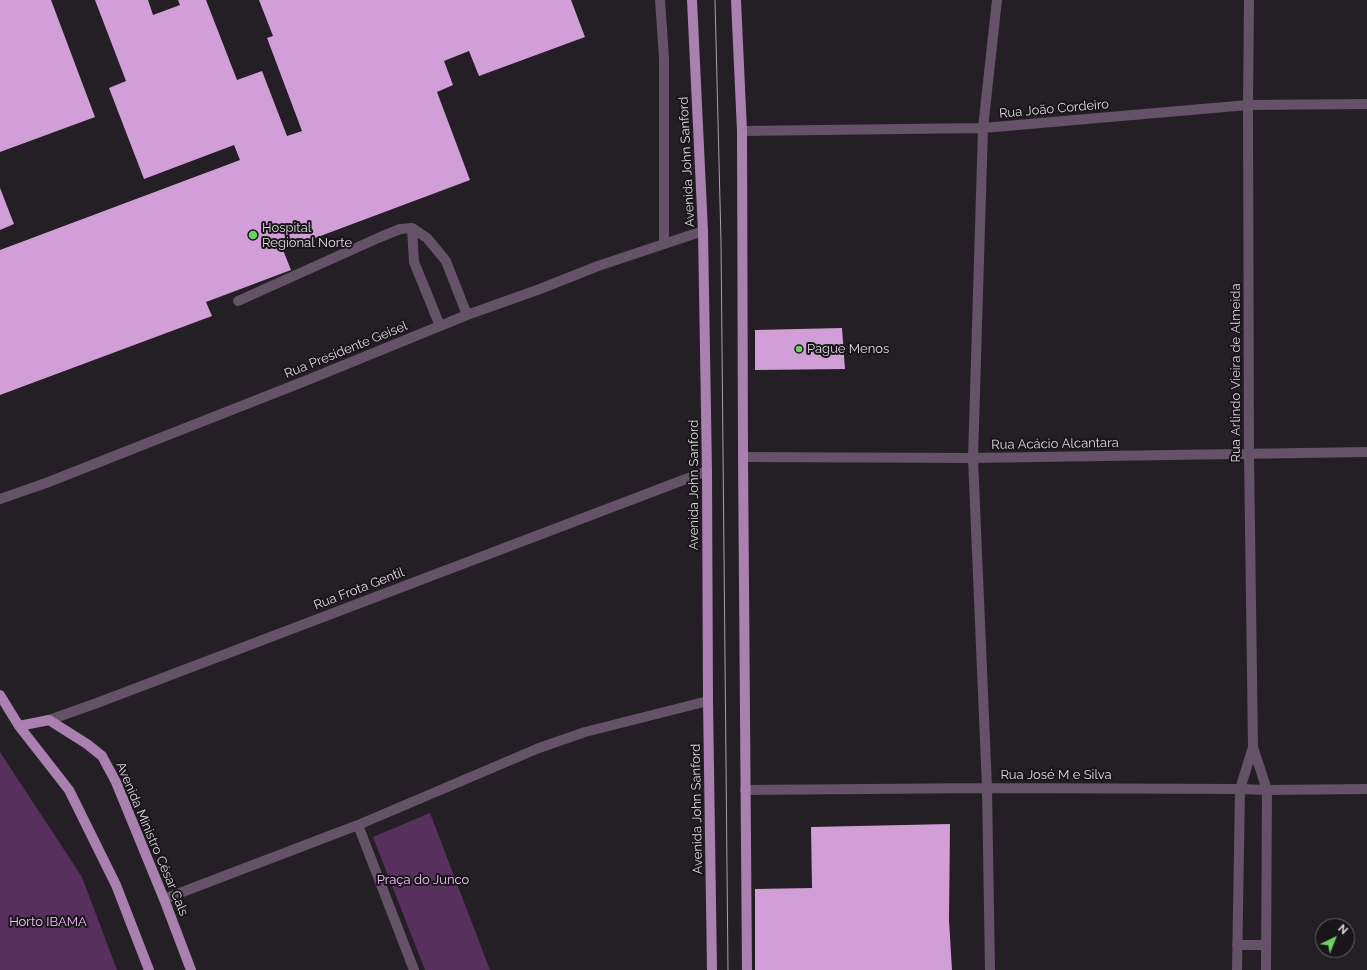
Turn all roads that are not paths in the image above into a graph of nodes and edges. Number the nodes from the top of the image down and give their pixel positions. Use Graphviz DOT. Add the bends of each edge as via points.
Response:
graph roads {
  1 [pos="660,0"];
  2 [pos="692,0"];
  3 [pos="736,0"];
  4 [pos="997,0"];
  5 [pos="1250,0"];
  6 [pos="1367,104"];
  7 [pos="1248,105"];
  8 [pos="983,128"];
  9 [pos="742,131"];
  10 [pos="412,228"];
  11 [pos="703,231"];
  12 [pos="664,244"];
  13 [pos="238,301"];
  14 [pos="467,315"];
  15 [pos="440,326"];
  16 [pos="1367,452"];
  17 [pos="1249,454"];
  18 [pos="743,457"];
  19 [pos="973,458"];
  20 [pos="708,471"];
  21 [pos="0,499"];
  22 [pos="0,695"];
  23 [pos="708,701"];
  24 [pos="49,720"];
  25 [pos="19,726"];
  26 [pos="1253,747"];
  27 [pos="987,788"];
  28 [pos="1240,789"];
  29 [pos="1367,789"];
  30 [pos="745,790"];
  31 [pos="1267,790"];
  32 [pos="358,825"];
  33 [pos="164,899"];
  34 [pos="1237,945"];
  35 [pos="1266,945"];
  36 [pos="149,970"];
  37 [pos="191,970"];
  38 [pos="414,970"];
  39 [pos="712,970"];
  40 [pos="747,970"];
  41 [pos="990,970"];
  42 [pos="1237,970"];
  43 [pos="1266,970"];
  1 -- 12 [label="street" via="664,58"];
  2 -- 11 [label="main road, Avenida John Sanford"];
  3 -- 9 [label="main road"];
  4 -- 8 [label="street"];
  5 -- 7 [label="street, Rua Arlindo Vieira de Almeida"];
  6 -- 7 [label="street, Rua João Cordeiro"];
  7 -- 8 [label="street, Rua João Cordeiro"];
  7 -- 17 [label="street, Rua Arlindo Vieira de Almeida"];
  8 -- 9 [label="street, Rua João Cordeiro"];
  8 -- 19 [label="street"];
  9 -- 18 [label="main road"];
  10 -- 13 [label="street" via="400,229 385,235"];
  10 -- 14 [label="street" via="427,238 446,261"];
  10 -- 15 [label="street" via="414,262"];
  11 -- 12 [label="street, Rua Presidente Geisel"];
  11 -- 20 [label="main road, Avenida John Sanford"];
  12 -- 14 [label="street, Rua Presidente Geisel"];
  14 -- 15 [label="street, Rua Presidente Geisel"];
  15 -- 21 [label="street, Rua Presidente Geisel"];
  16 -- 17 [label="street, Rua Acácio Alcantara"];
  17 -- 19 [label="street, Rua Acácio Alcantara"];
  17 -- 26 [label="street, Rua Arlindo Vieira de Almeida"];
  18 -- 19 [label="street, Rua Acácio Alcantara"];
  18 -- 30 [label="main road"];
  19 -- 27 [label="street"];
  20 -- 23 [label="main road, Avenida John Sanford"];
  20 -- 24 [label="street, Rua Frota Gentil"];
  22 -- 25 [label="main road"];
  23 -- 32 [label="street" via="585,732 539,748"];
  23 -- 39 [label="main road, Avenida John Sanford"];
  24 -- 25 [label="main road, Rua Frota Gentil"];
  24 -- 33 [label="main road, Avenida Ministro César Cals" via="102,756 116,782"];
  25 -- 36 [label="main road" via="69,790 116,885"];
  26 -- 28 [label="street, Rua Arlindo Vieira de Almeida"];
  26 -- 31 [label="street, Rua Arlindo Vieira de Almeida"];
  27 -- 28 [label="street, Rua José M e Silva"];
  27 -- 30 [label="street, Rua José M e Silva"];
  27 -- 41 [label="street"];
  28 -- 31 [label="street, Rua José M e Silva"];
  28 -- 34 [label="street, Rua Arlindo Vieira de Almeida"];
  29 -- 31 [label="street, Rua José M e Silva"];
  30 -- 40 [label="main road"];
  31 -- 35 [label="street, Rua Arlindo Vieira de Almeida"];
  32 -- 33 [label="street"];
  32 -- 38 [label="street"];
  33 -- 37 [label="main road, Avenida Ministro César Cals"];
  34 -- 35 [label="street"];
  34 -- 42 [label="street, Rua Arlindo Vieira de Almeida"];
  35 -- 43 [label="street, Rua Arlindo Vieira de Almeida"];
}
